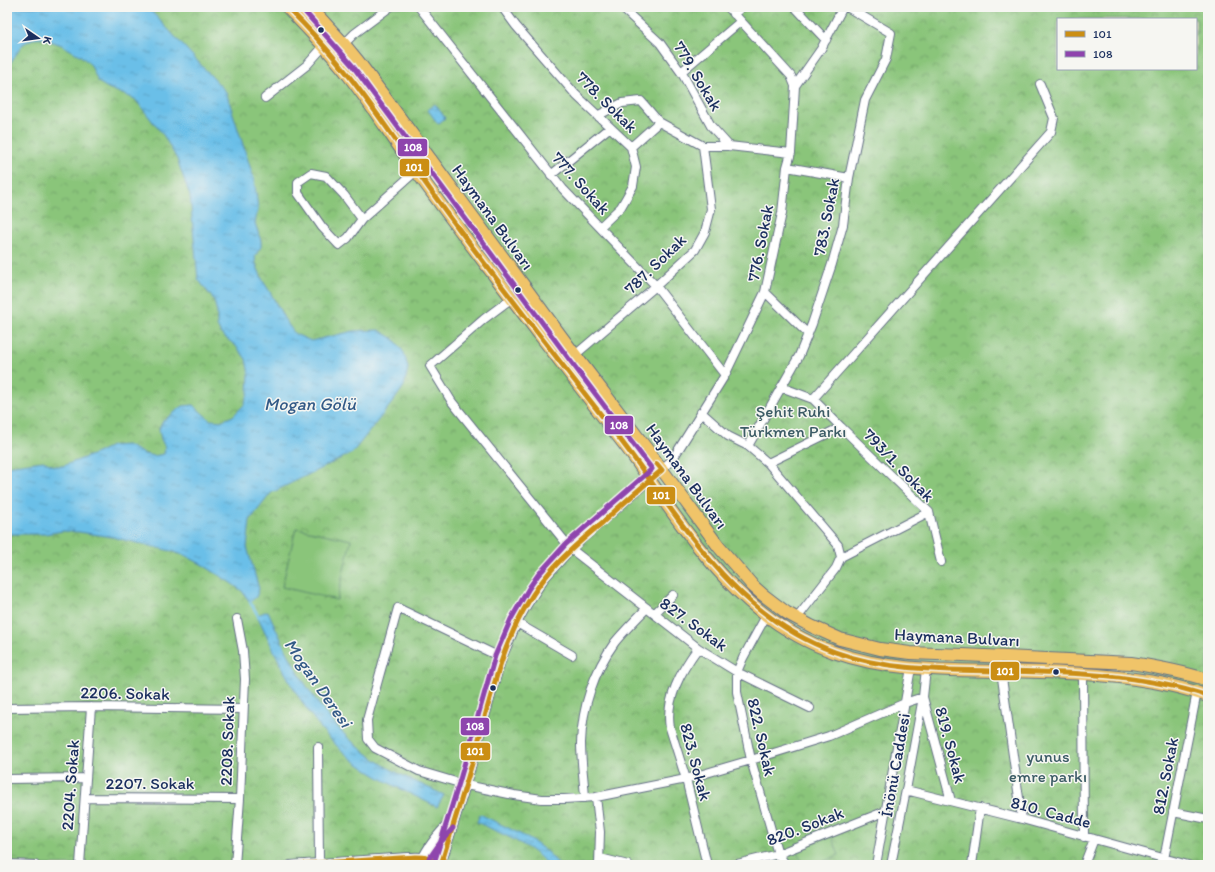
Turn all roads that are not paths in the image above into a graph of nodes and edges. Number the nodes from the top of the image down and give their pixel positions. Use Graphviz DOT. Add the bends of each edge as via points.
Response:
graph roads {
  1 [pos="287,7"];
  2 [pos="310,7"];
  3 [pos="390,7"];
  4 [pos="419,7"];
  5 [pos="502,7"];
  6 [pos="621,7"];
  7 [pos="728,7"];
  8 [pos="742,7"];
  9 [pos="795,7"];
  10 [pos="842,7"];
  11 [pos="847,7"];
  12 [pos="734,14"];
  13 [pos="741,21"];
  14 [pos="826,40"];
  15 [pos="344,44"];
  16 [pos="324,46"];
  17 [pos="681,72"];
  18 [pos="1040,84"];
  19 [pos="795,86"];
  20 [pos="265,98"];
  21 [pos="597,116"];
  22 [pos="659,122"];
  23 [pos="609,128"];
  24 [pos="703,146"];
  25 [pos="729,146"];
  26 [pos="631,147"];
  27 [pos="791,153"];
  28 [pos="787,167"];
  29 [pos="416,171"];
  30 [pos="551,175"];
  31 [pos="849,178"];
  32 [pos="362,219"];
  33 [pos="600,227"];
  34 [pos="656,286"];
  35 [pos="765,292"];
  36 [pos="512,298"];
  37 [pos="808,334"];
  38 [pos="575,355"];
  39 [pos="725,375"];
  40 [pos="781,387"];
  41 [pos="812,399"];
  42 [pos="702,412"];
  43 [pos="841,427"];
  44 [pos="748,446"];
  45 [pos="768,463"];
  46 [pos="662,470"];
  47 [pos="649,480"];
  48 [pos="929,512"];
  49 [pos="571,549"];
  50 [pos="841,557"];
  51 [pos="941,562"];
  52 [pos="673,595"];
  53 [pos="647,608"];
  54 [pos="654,614"];
  55 [pos="766,616"];
  56 [pos="797,618"];
  57 [pos="237,619"];
  58 [pos="517,624"];
  59 [pos="698,648"];
  60 [pos="572,655"];
  61 [pos="502,658"];
  62 [pos="911,668"];
  63 [pos="926,669"];
  64 [pos="1001,671"];
  65 [pos="737,672"];
  66 [pos="1083,674"];
  67 [pos="1208,680"];
  68 [pos="1202,694"];
  69 [pos="923,697"];
  70 [pos="905,703"];
  71 [pos="91,707"];
  72 [pos="7,708"];
  73 [pos="810,708"];
  74 [pos="243,709"];
  75 [pos="318,748"];
  76 [pos="751,760"];
  77 [pos="85,778"];
  78 [pos="7,779"];
  79 [pos="686,779"];
  80 [pos="466,785"];
  81 [pos="906,790"];
  82 [pos="596,797"];
  83 [pos="85,798"];
  84 [pos="586,798"];
  85 [pos="240,799"];
  86 [pos="951,802"];
  87 [pos="980,808"];
  88 [pos="886,811"];
  89 [pos="1173,812"];
  90 [pos="458,813"];
  91 [pos="1022,819"];
  92 [pos="1208,819"];
  93 [pos="1084,837"];
  94 [pos="1094,839"];
  95 [pos="778,854"];
  96 [pos="423,857"];
  97 [pos="600,862"];
  98 [pos="1162,862"];
  99 [pos="319,863"];
  100 [pos="7,864"];
  101 [pos="306,864"];
  102 [pos="35,865"];
  103 [pos="80,865"];
  104 [pos="235,865"];
  105 [pos="290,865"];
  106 [pos="412,865"];
  107 [pos="438,865"];
  108 [pos="441,865"];
  109 [pos="628,865"];
  110 [pos="706,865"];
  111 [pos="733,865"];
  112 [pos="786,865"];
  113 [pos="876,865"];
  114 [pos="891,865"];
  115 [pos="972,865"];
  116 [pos="1084,865"];
  117 [pos="1188,865"];
  1 -- 16 [label="highway, Haymana Bulvarı"];
  2 -- 15 [label="highway, Haymana Bulvarı"];
  3 -- 15 [label="street"];
  4 -- 30 [label="street, 777. Sokak"];
  5 -- 21 [label="street, 778. Sokak"];
  6 -- 17 [label="street, 779. Sokak" via="660,42"];
  7 -- 12 [label="street"];
  8 -- 12 [label="street"];
  9 -- 14 [label="street"];
  10 -- 14 [label="street"];
  11 -- 31 [label="street, 783. Sokak" via="891,33 886,59 865,100"];
  12 -- 13 [label="street"];
  13 -- 17 [label="street"];
  13 -- 19 [label="street" via="791,76"];
  14 -- 19 [label="street"];
  15 -- 38 [label="highway, Haymana Bulvarı"];
  16 -- 20 [label="street" via="307,65"];
  16 -- 29 [label="highway, Haymana Bulvarı" via="350,77"];
  17 -- 25 [label="street, 779. Sokak" via="711,126"];
  18 -- 41 [label="street" via="1054,118 1051,132"];
  19 -- 27 [label="street, 776. Sokak"];
  21 -- 22 [label="street" via="622,103 641,101"];
  21 -- 23 [label="street, 778. Sokak"];
  22 -- 24 [label="street"];
  22 -- 26 [label="street"];
  23 -- 26 [label="street, 778. Sokak"];
  23 -- 30 [label="street"];
  24 -- 25 [label="street"];
  24 -- 34 [label="street, 787. Sokak" via="711,209 705,232 695,250"];
  25 -- 27 [label="street"];
  26 -- 33 [label="street, 778. Sokak" via="636,167 633,186 621,207"];
  27 -- 28 [label="street, 776. Sokak"];
  28 -- 31 [label="street"];
  28 -- 35 [label="street, 776. Sokak" via="782,213"];
  29 -- 32 [label="street"];
  29 -- 36 [label="highway, Haymana Bulvarı"];
  30 -- 33 [label="street, 777. Sokak"];
  31 -- 37 [label="street, 783. Sokak" via="843,225"];
  32 -- 32 [label="street" via="348,238 339,245 322,227 298,193 298,182 311,173 326,176"];
  33 -- 34 [label="street, 777. Sokak"];
  34 -- 38 [label="street, 787. Sokak"];
  34 -- 39 [label="street, 777. Sokak"];
  35 -- 37 [label="street"];
  35 -- 39 [label="street, 776. Sokak"];
  36 -- 47 [label="highway, Haymana Bulvarı"];
  36 -- 49 [label="street, 827. Sokak" via="430,366 452,402"];
  37 -- 40 [label="street, 783. Sokak"];
  38 -- 46 [label="highway, Haymana Bulvarı"];
  39 -- 42 [label="street, 776. Sokak"];
  40 -- 41 [label="street"];
  40 -- 44 [label="street, 783. Sokak"];
  41 -- 43 [label="street"];
  42 -- 44 [label="street" via="728,436"];
  42 -- 46 [label="street, 776. Sokak" via="672,460"];
  43 -- 45 [label="street, 793/1. Sokak"];
  43 -- 48 [label="street, 793/1. Sokak"];
  44 -- 45 [label="street"];
  45 -- 50 [label="street" via="838,545"];
  46 -- 47 [label="street, 776. Sokak"];
  46 -- 56 [label="highway, Haymana Bulvarı" via="733,564 762,594"];
  47 -- 49 [label="street, 776. Sokak"];
  47 -- 55 [label="highway, Haymana Bulvarı" via="718,571"];
  48 -- 50 [label="street, 793/1. Sokak"];
  48 -- 51 [label="street"];
  49 -- 53 [label="street, 827. Sokak"];
  49 -- 58 [label="street, 776. Sokak" via="544,579"];
  50 -- 56 [label="street" via="836,568"];
  52 -- 54 [label="street"];
  53 -- 54 [label="street, 827. Sokak"];
  53 -- 84 [label="street" via="616,642 593,683 585,712 581,743"];
  54 -- 59 [label="street, 827. Sokak"];
  55 -- 62 [label="highway, Haymana Bulvarı" via="793,634 836,653"];
  55 -- 65 [label="street, 822. Sokak"];
  56 -- 67 [label="highway, Haymana Bulvarı" via="840,639 880,649 910,653 1131,663"];
  57 -- 74 [label="street, 2208. Sokak" via="244,658"];
  58 -- 60 [label="street"];
  58 -- 61 [label="street, 776. Sokak"];
  59 -- 65 [label="street, 827. Sokak"];
  59 -- 79 [label="street, 823. Sokak" via="679,679 668,714"];
  61 -- 80 [label="street, 776. Sokak"];
  61 -- 80 [label="street" via="398,608 367,720 368,739 375,748 420,771"];
  62 -- 63 [label="highway, Haymana Bulvarı"];
  62 -- 70 [label="street"];
  63 -- 64 [label="highway, Haymana Bulvarı"];
  63 -- 69 [label="street, İnönü Caddesi"];
  64 -- 66 [label="highway, Haymana Bulvarı"];
  64 -- 91 [label="street"];
  65 -- 73 [label="street, 827. Sokak"];
  65 -- 76 [label="street, 822. Sokak" via="738,702"];
  66 -- 68 [label="highway, Haymana Bulvarı" via="1154,682"];
  66 -- 93 [label="street"];
  68 -- 89 [label="street, 812. Sokak"];
  69 -- 70 [label="street"];
  69 -- 81 [label="street, İnönü Caddesi"];
  69 -- 86 [label="street, 819. Sokak"];
  70 -- 76 [label="street" via="829,736"];
  70 -- 88 [label="street"];
  71 -- 72 [label="street, 2206. Sokak"];
  71 -- 74 [label="street, 2206. Sokak"];
  71 -- 77 [label="street, 2204. Sokak"];
  74 -- 85 [label="street, 2208. Sokak"];
  75 -- 99 [label="street"];
  76 -- 79 [label="street"];
  76 -- 95 [label="street, 822. Sokak"];
  77 -- 78 [label="street"];
  77 -- 83 [label="street, 2204. Sokak"];
  79 -- 82 [label="street"];
  79 -- 110 [label="street, 823. Sokak"];
  80 -- 84 [label="street" via="542,799"];
  80 -- 90 [label="street, 776. Sokak"];
  81 -- 86 [label="street, 810. Cadde"];
  81 -- 114 [label="street, İnönü Caddesi"];
  82 -- 84 [label="street"];
  82 -- 97 [label="street"];
  83 -- 85 [label="street, 2207. Sokak"];
  83 -- 103 [label="street, 2204. Sokak"];
  85 -- 104 [label="street, 2208. Sokak"];
  86 -- 87 [label="street, 810. Cadde"];
  87 -- 91 [label="street, 810. Cadde"];
  87 -- 115 [label="street"];
  88 -- 95 [label="street, 820. Sokak"];
  88 -- 113 [label="street"];
  89 -- 92 [label="street"];
  89 -- 98 [label="street, 812. Sokak"];
  90 -- 96 [label="street" via="440,832"];
  90 -- 108 [label="street, 776. Sokak"];
  91 -- 93 [label="street, 810. Cadde"];
  93 -- 94 [label="street, 810. Cadde"];
  94 -- 98 [label="street, 810. Cadde"];
  94 -- 116 [label="street"];
  95 -- 111 [label="street, 820. Sokak"];
  95 -- 112 [label="street, 822. Sokak"];
  96 -- 99 [label="street"];
  96 -- 106 [label="street"];
  96 -- 107 [label="street" via="431,858"];
  97 -- 109 [label="street"];
  98 -- 117 [label="street, 810. Cadde"];
  99 -- 101 [label="street"];
  100 -- 102 [label="street"];
  101 -- 105 [label="street"];
}
